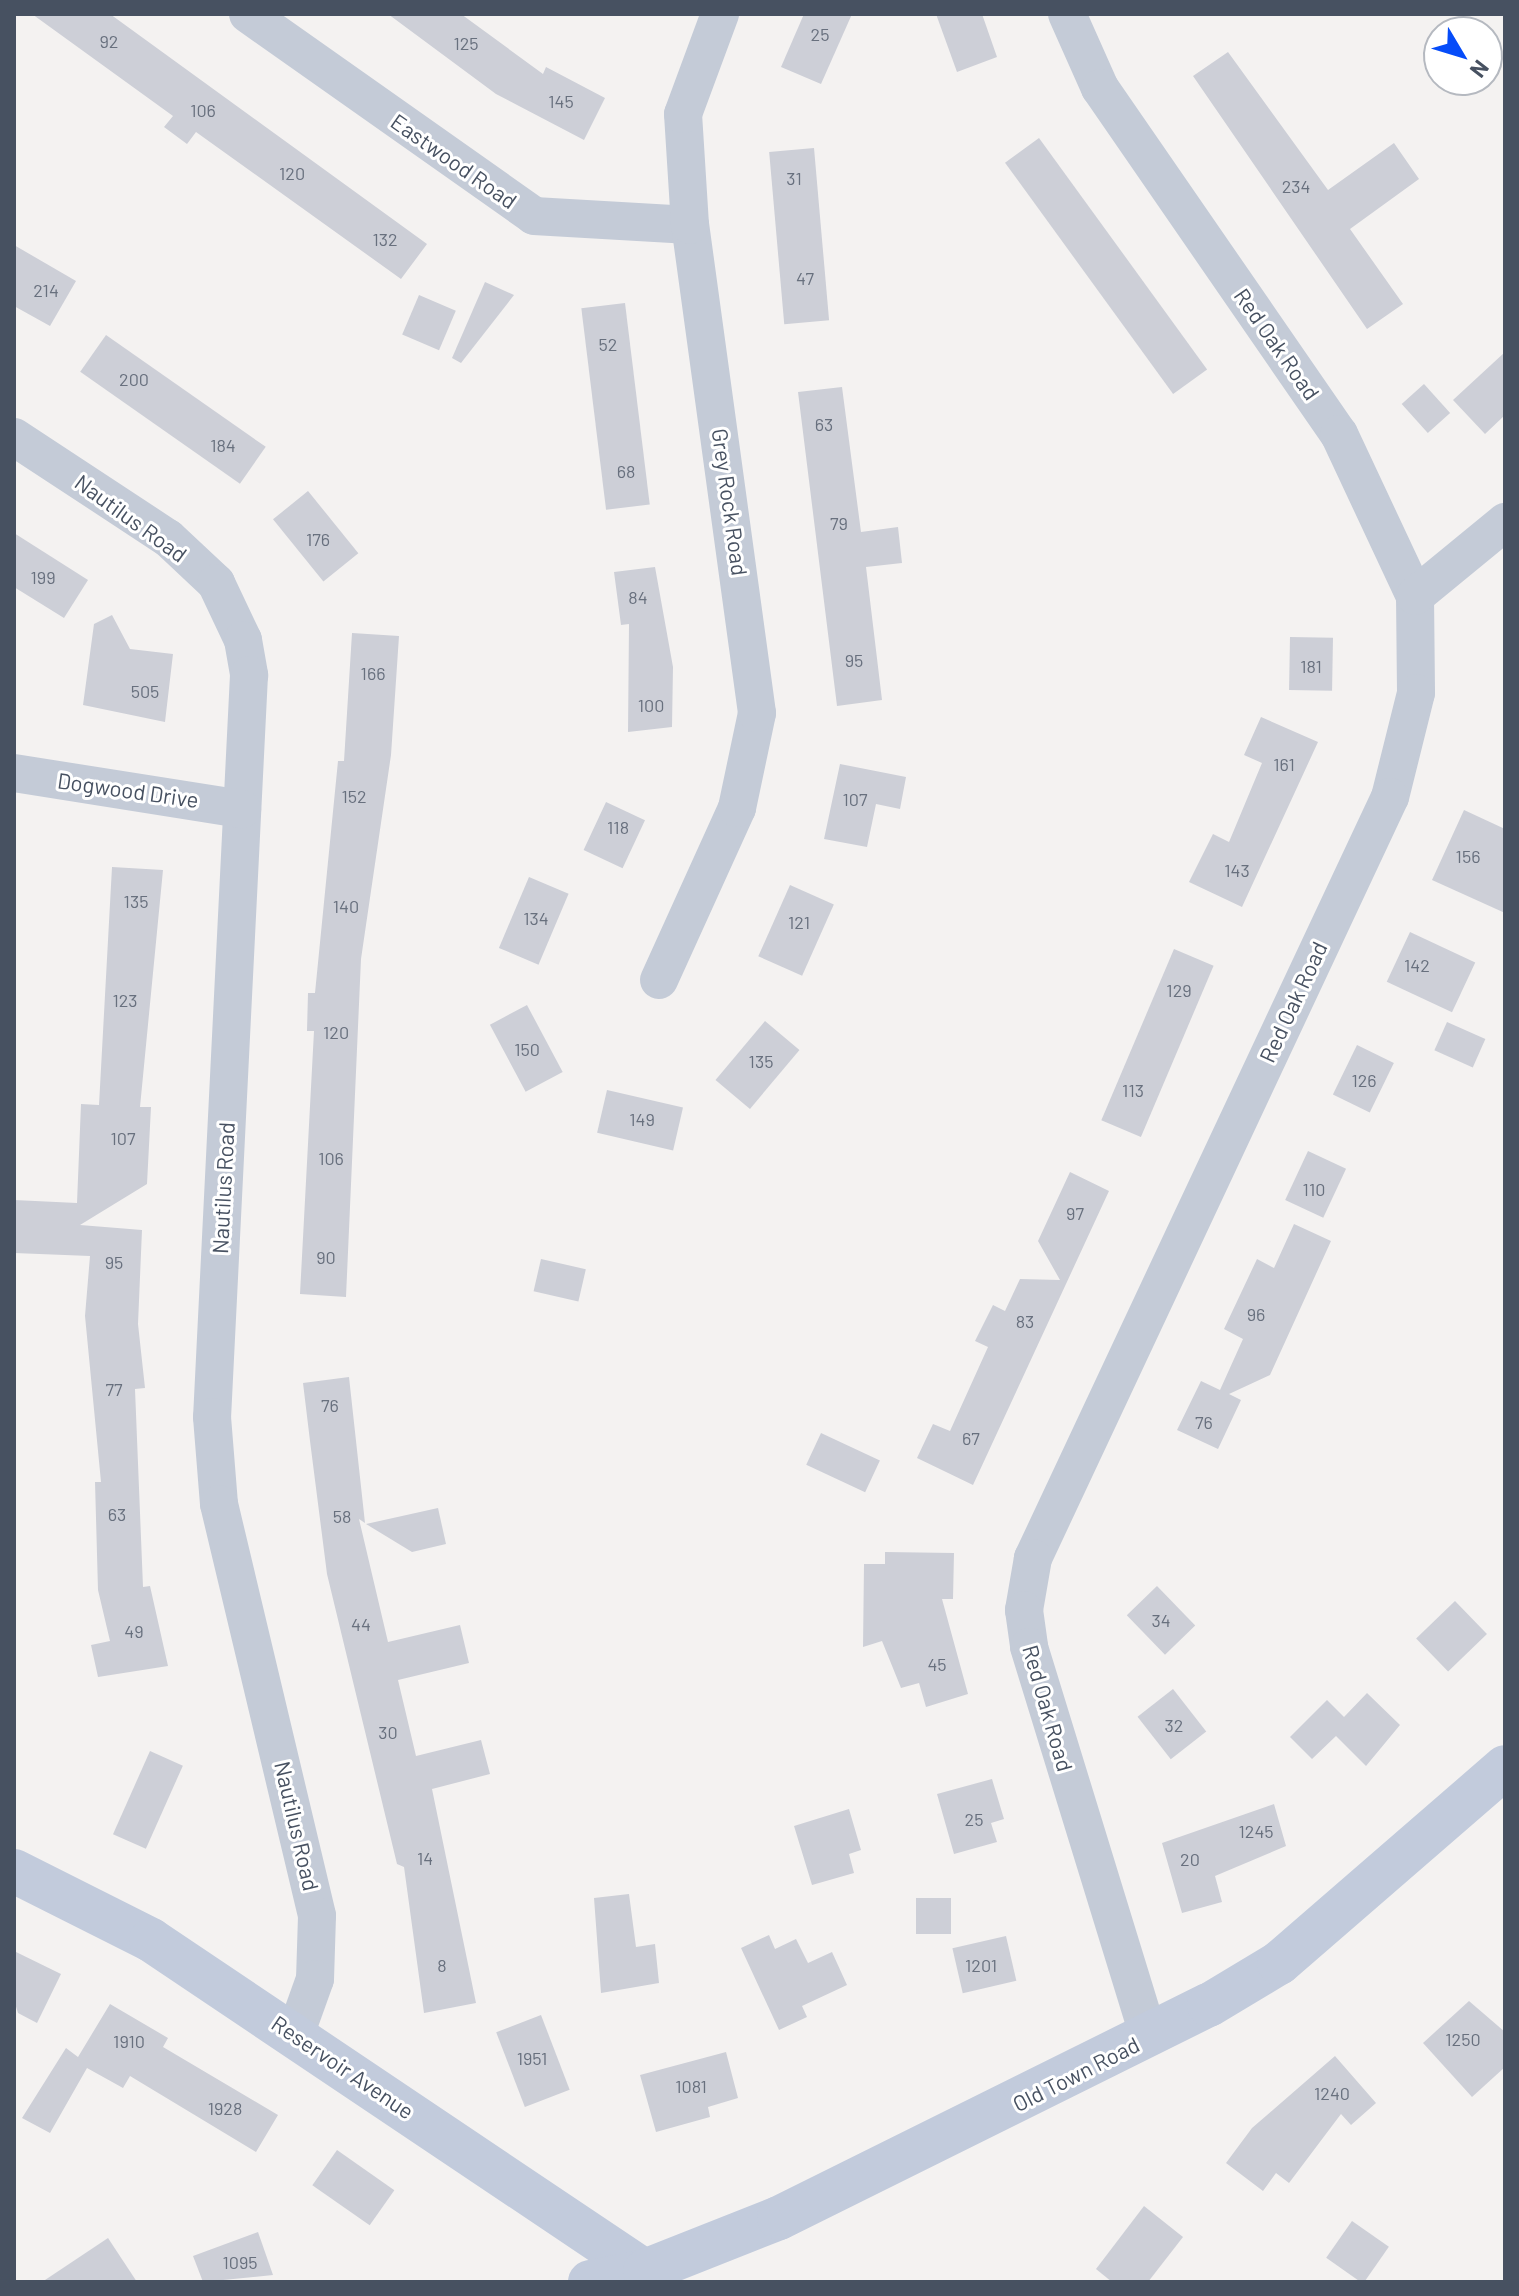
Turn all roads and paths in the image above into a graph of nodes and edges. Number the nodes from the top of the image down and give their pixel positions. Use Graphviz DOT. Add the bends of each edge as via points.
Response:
graph roads {
  1 [pos="248,14"];
  2 [pos="720,14"];
  3 [pos="1067,14"];
  4 [pos="690,225"];
  5 [pos="14,437"];
  6 [pos="1505,522"];
  7 [pos="1415,596"];
  8 [pos="14,773"];
  9 [pos="242,809"];
  10 [pos="659,980"];
  11 [pos="1505,1767"];
  12 [pos="14,1871"];
  13 [pos="295,2035"];
  14 [pos="1149,2037"];
  15 [pos="652,2277"];
  16 [pos="590,2282"];
  1 -- 4 [label="street, Eastwood Road" via="534,216"];
  2 -- 4 [label="street, Grey Rock Road" via="685,95"];
  3 -- 7 [label="street, Red Oak Road" via="1100,88 1339,434"];
  4 -- 10 [label="street, Grey Rock Road" via="757,713 737,808"];
  5 -- 9 [label="street, Nautilus Road" via="168,538 216,583 243,640 249,675"];
  6 -- 7 [label="street"];
  7 -- 14 [label="street, Red Oak Road" via="1416,693 1390,797 1033,1558 1024,1610 1029,1647"];
  8 -- 9 [label="street, Dogwood Drive"];
  9 -- 13 [label="street, Nautilus Road" via="212,1417 219,1504 317,1916 315,1979"];
  11 -- 14 [label="main road, Old Town Road" via="1279,1963"];
  12 -- 13 [label="main road, Reservoir Avenue" via="151,1940"];
  13 -- 15 [label="main road, Reservoir Avenue"];
  14 -- 15 [label="main road, Old Town Road" via="915,2156"];
  15 -- 16 [label="main road, Old Town Road"];
}
